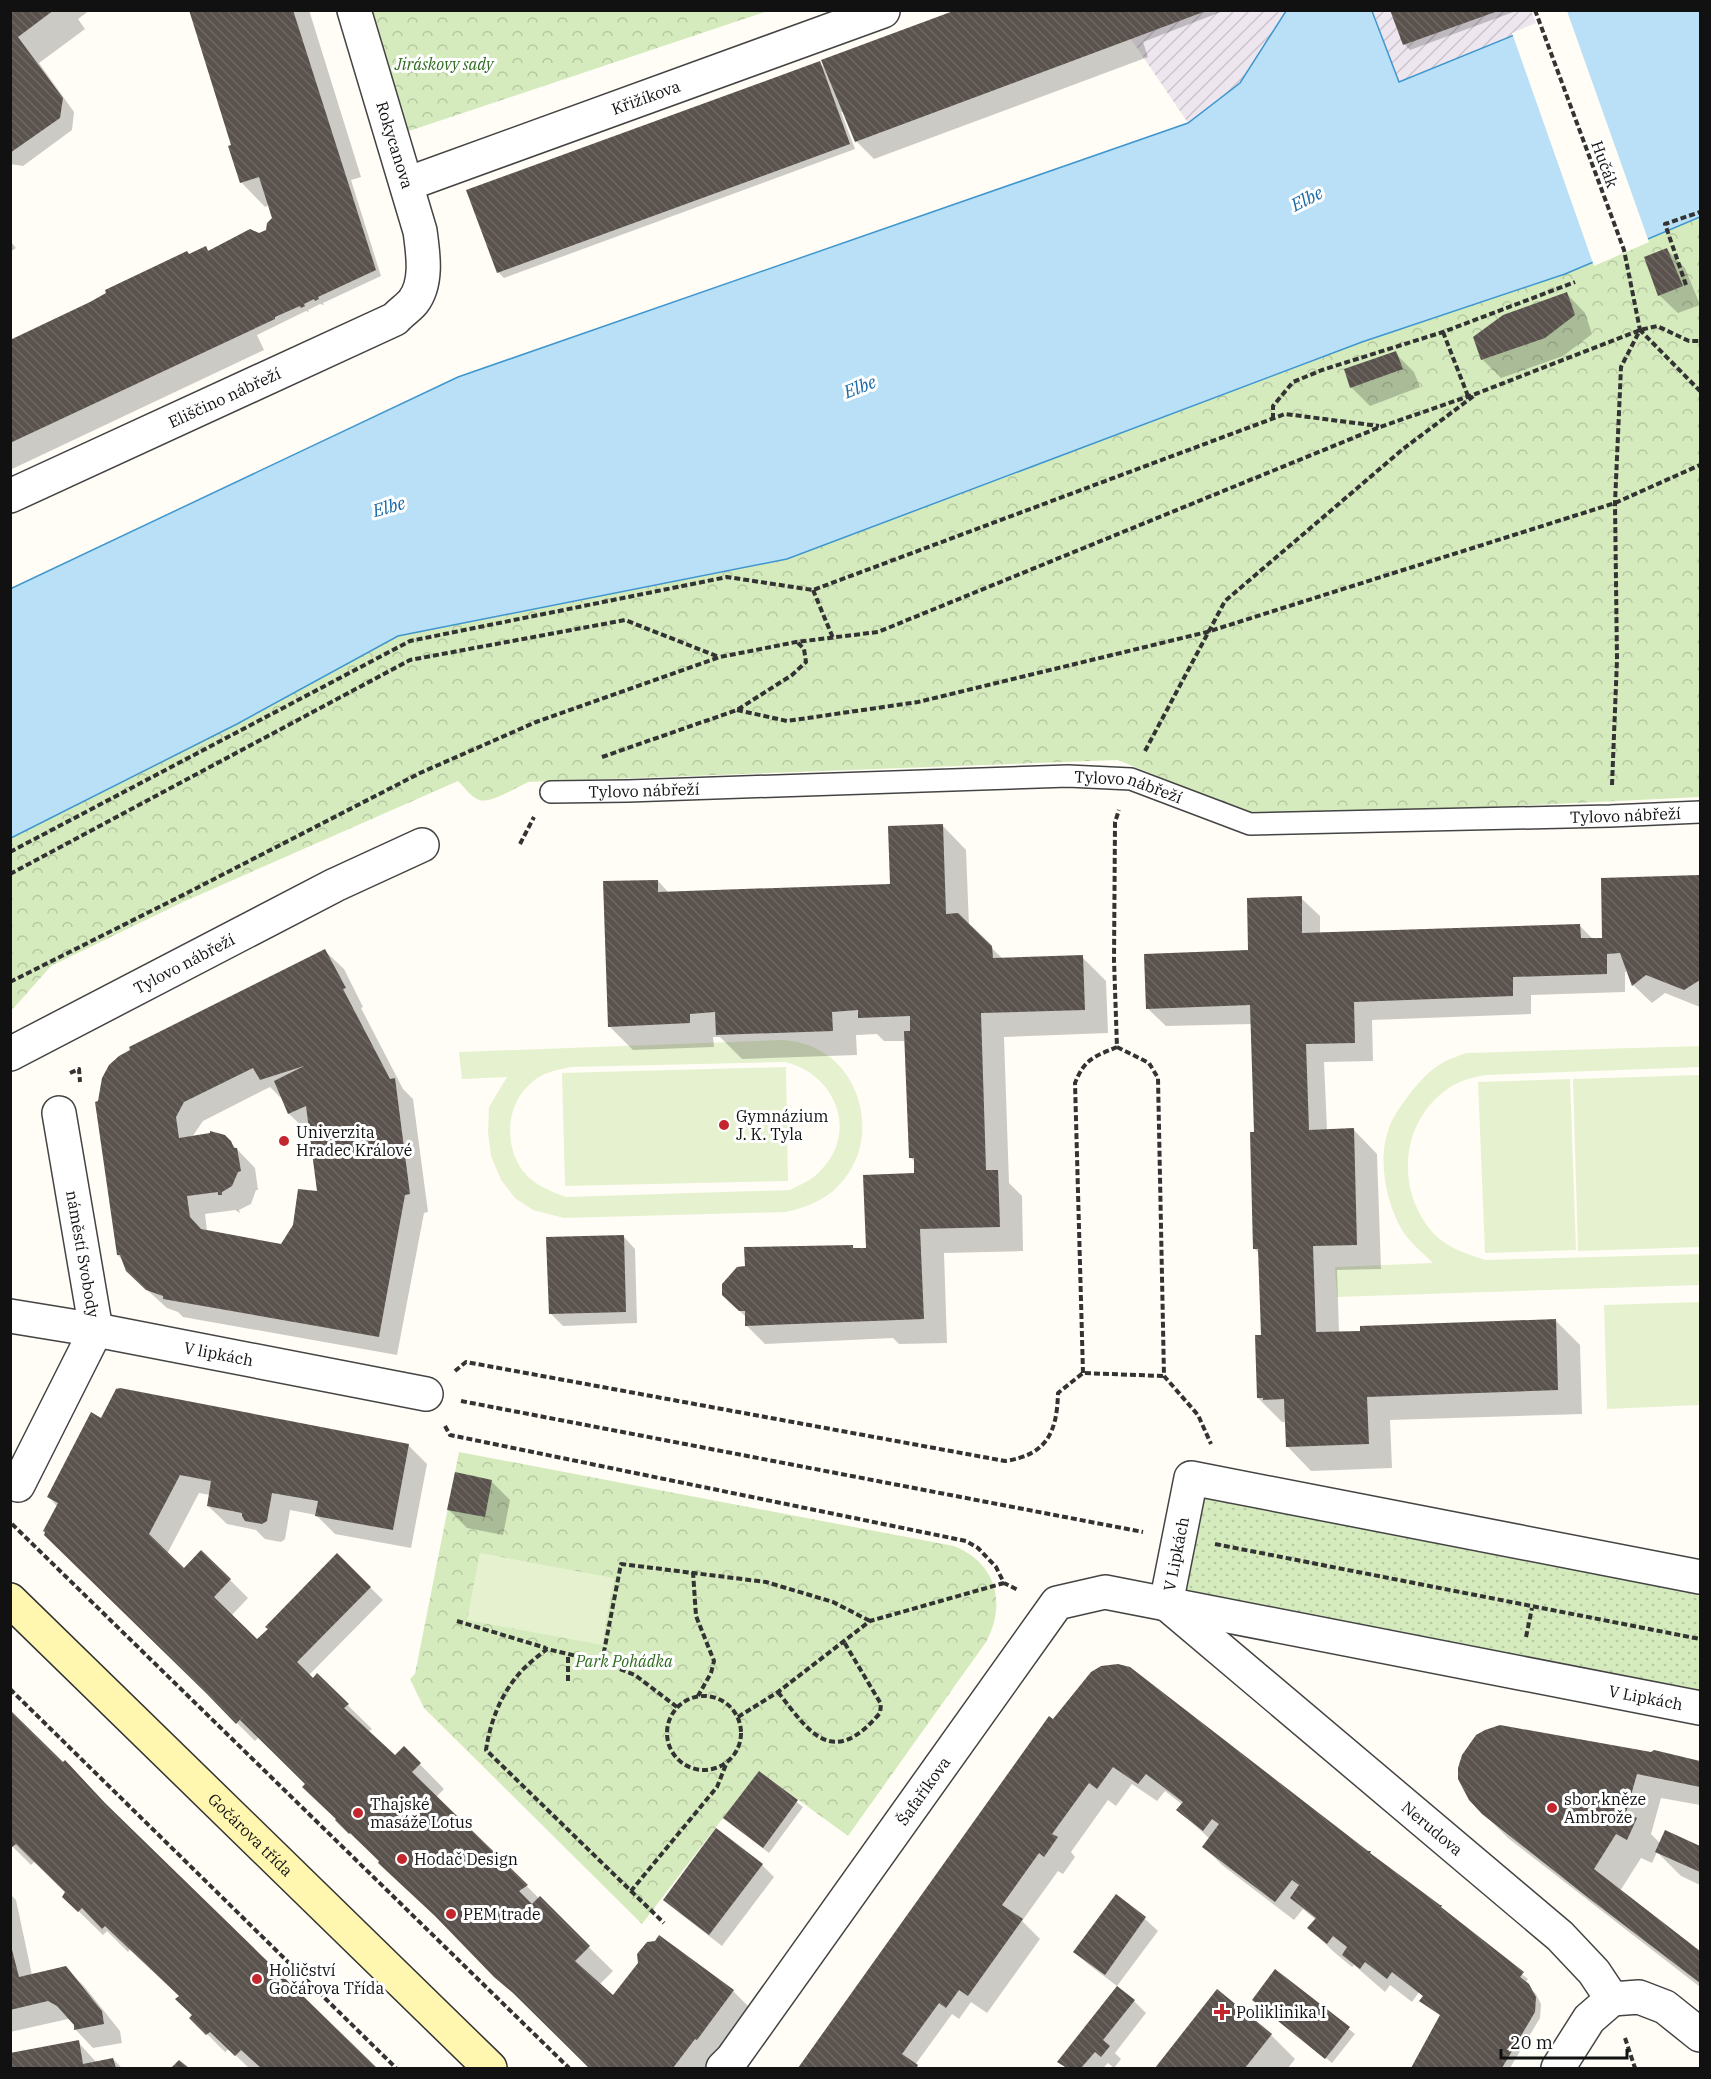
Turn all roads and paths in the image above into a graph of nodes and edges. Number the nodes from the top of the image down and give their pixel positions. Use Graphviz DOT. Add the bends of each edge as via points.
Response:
graph roads {
  1 [pos="354,10"];
  2 [pos="1535,10"];
  3 [pos="884,11"];
  4 [pos="407,184"];
  5 [pos="1701,212"];
  6 [pos="421,282"];
  7 [pos="1575,282"];
  8 [pos="1686,285"];
  9 [pos="1640,330"];
  10 [pos="1443,332"];
  11 [pos="1701,341"];
  12 [pos="1701,391"];
  13 [pos="1478,393"];
  14 [pos="1468,396"];
  15 [pos="1273,419"];
  16 [pos="1380,426"];
  17 [pos="1701,465"];
  18 [pos="10,496"];
  19 [pos="1615,502"];
  20 [pos="813,590"];
  21 [pos="1207,632"];
  22 [pos="833,638"];
  23 [pos="796,642"];
  24 [pos="720,657"];
  25 [pos="738,710"];
  26 [pos="599,759"];
  27 [pos="1131,779"];
  28 [pos="550,792"];
  29 [pos="1701,812"];
  30 [pos="1610,816"];
  31 [pos="422,844"];
  32 [pos="10,852"];
  33 [pos="10,874"];
  34 [pos="10,982"];
  35 [pos="1117,1047"];
  36 [pos="11,1054"];
  37 [pos="79,1069"];
  38 [pos="70,1073"];
  39 [pos="59,1113"];
  40 [pos="10,1316"];
  41 [pos="96,1330"];
  42 [pos="1083,1373"];
  43 [pos="1164,1376"];
  44 [pos="426,1394"];
  45 [pos="1213,1465"];
  46 [pos="18,1485"];
  47 [pos="10,1523"];
  48 [pos="1144,1532"];
  49 [pos="1204,1543"];
  50 [pos="693,1572"];
  51 [pos="1701,1577"];
  52 [pos="1004,1583"];
  53 [pos="1018,1590"];
  54 [pos="10,1600"];
  55 [pos="1166,1604"];
  56 [pos="1532,1608"];
  57 [pos="457,1621"];
  58 [pos="870,1621"];
  59 [pos="1701,1639"];
  60 [pos="1526,1641"];
  61 [pos="844,1642"];
  62 [pos="547,1649"];
  63 [pos="568,1654"];
  64 [pos="602,1662"];
  65 [pos="568,1681"];
  66 [pos="10,1689"];
  67 [pos="778,1692"];
  68 [pos="698,1696"];
  69 [pos="677,1707"];
  70 [pos="1701,1708"];
  71 [pos="738,1717"];
  72 [pos="727,1762"];
  73 [pos="631,1891"];
  74 [pos="664,1923"];
  75 [pos="1612,1999"];
  76 [pos="1701,2035"];
  77 [pos="396,2068"];
  78 [pos="490,2068"];
  79 [pos="569,2068"];
  80 [pos="723,2068"];
  81 [pos="1558,2068"];
  1 -- 4 [label="street, Rokycanova"];
  2 -- 9 [label="path, Hučák" via="1624,250"];
  3 -- 4 [label="street, Křižíkova"];
  4 -- 6 [label="street, Rokycanova" via="420,231 424,264"];
  5 -- 8 [label="path" via="1665,224"];
  6 -- 18 [label="street, Eliščino nábřeží" via="414,301 394,319"];
  7 -- 10 [label="path"];
  9 -- 11 [label="path" via="1657,326 1689,341"];
  9 -- 12 [label="path"];
  9 -- 13 [label="path"];
  9 -- 19 [label="path" via="1621,367"];
  10 -- 14 [label="path"];
  10 -- 15 [label="path" via="1293,382 1273,406"];
  13 -- 14 [label="path"];
  13 -- 21 [label="path" via="1403,449 1226,601"];
  14 -- 16 [label="path"];
  15 -- 16 [label="path" via="1285,414"];
  15 -- 20 [label="path"];
  16 -- 22 [label="path" via="878,632"];
  17 -- 19 [label="path"];
  19 -- 21 [label="path"];
  19 -- 30 [label="path" via="1617,660"];
  20 -- 22 [label="path"];
  20 -- 32 [label="path" via="727,577 410,641"];
  21 -- 25 [label="path" via="918,702 787,721"];
  21 -- 27 [label="path"];
  22 -- 23 [label="path"];
  23 -- 24 [label="path"];
  23 -- 25 [label="path" via="804,650 806,662"];
  24 -- 33 [label="path" via="625,620 410,660"];
  24 -- 34 [label="path" via="536,722 420,773"];
  25 -- 26 [label="path"];
  27 -- 28 [label="lane, Tylovo nábřeží" via="1068,776"];
  27 -- 30 [label="lane, Tylovo nábřeží" via="1250,824"];
  27 -- 35 [label="path" via="1115,822"];
  29 -- 30 [label="lane, Tylovo nábřeží"];
  31 -- 36 [label="street, Tylovo nábřeží" via="335,885"];
  35 -- 42 [label="path" via="1088,1059 1075,1083"];
  35 -- 43 [label="path" via="1149,1063 1158,1078"];
  37 -- 38 [label="path"];
  39 -- 41 [label="street, náměstí Svobody"];
  40 -- 41 [label="street, V lipkách"];
  41 -- 44 [label="street, V lipkách"];
  41 -- 46 [label="street, náměstí Svobody"];
  42 -- 43 [label="path"];
  42 -- 44 [label="path" via="1058,1393 1058,1414 1041,1448 1019,1460 1005,1461 466,1362"];
  43 -- 45 [label="path" via="1198,1415"];
  44 -- 48 [label="path"];
  44 -- 52 [label="path" via="450,1435 966,1541 996,1567"];
  45 -- 51 [label="street, V Lipkách"];
  45 -- 55 [label="street, V Lipkách" via="1191,1478"];
  47 -- 79 [label="path"];
  49 -- 56 [label="path"];
  50 -- 58 [label="path" via="766,1582 833,1602"];
  50 -- 64 [label="path" via="621,1564"];
  50 -- 68 [label="path" via="696,1616 714,1661"];
  52 -- 53 [label="path"];
  52 -- 58 [label="path"];
  54 -- 78 [label="street, Gočárova třída"];
  55 -- 70 [label="street, V Lipkách"];
  55 -- 75 [label="street, Nerudova" via="1560,1936 1594,1972"];
  55 -- 80 [label="street, Šafaříkova" via="1105,1592 1058,1603"];
  56 -- 59 [label="path"];
  56 -- 60 [label="path"];
  57 -- 62 [label="path"];
  58 -- 61 [label="path"];
  61 -- 67 [label="path"];
  61 -- 67 [label="path" via="880,1704 880,1713 856,1736 844,1742 814,1735"];
  62 -- 63 [label="path"];
  62 -- 73 [label="path" via="518,1674 498,1706 486,1749"];
  63 -- 64 [label="path"];
  63 -- 65 [label="path"];
  64 -- 69 [label="path" via="635,1675"];
  66 -- 77 [label="path"];
  67 -- 71 [label="path"];
  68 -- 69 [label="path"];
  68 -- 71 [label="path" via="721,1700"];
  69 -- 72 [label="path" via="670,1717 667,1741 680,1762 704,1771"];
  71 -- 72 [label="path" via="741,1741"];
  72 -- 73 [label="path" via="717,1787"];
  73 -- 74 [label="path"];
  75 -- 76 [label="street" via="1639,1996 1665,2007"];
  75 -- 81 [label="street" via="1589,2019"];
}
